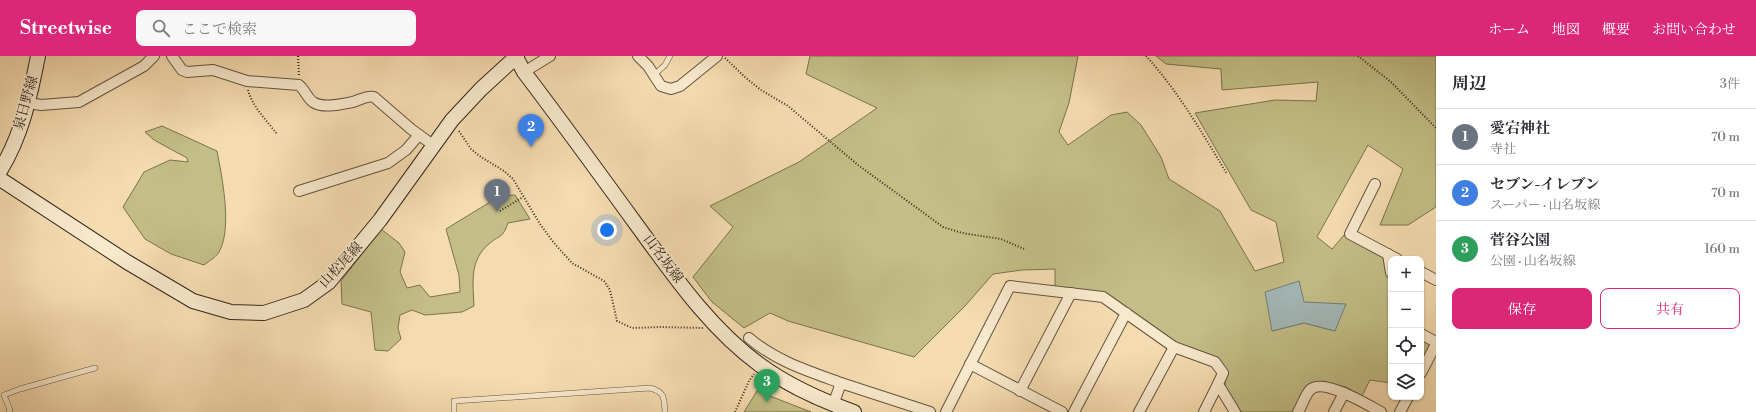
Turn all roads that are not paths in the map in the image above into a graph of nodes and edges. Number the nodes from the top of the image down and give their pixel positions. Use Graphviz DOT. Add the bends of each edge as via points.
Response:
graph roads {
  1 [pos="38,56"];
  2 [pos="154,56"];
  3 [pos="172,56"];
  4 [pos="517,56"];
  5 [pos="550,56"];
  6 [pos="638,56"];
  7 [pos="670,56"];
  8 [pos="717,56"];
  9 [pos="524,72"];
  10 [pos="654,75"];
  11 [pos="29,103"];
  12 [pos="419,135"];
  13 [pos="433,145"];
  14 [pos="0,171"];
  15 [pos="0,179"];
  16 [pos="1375,184"];
  17 [pos="299,191"];
  18 [pos="1388,254"];
  19 [pos="1392,256"];
  20 [pos="1424,274"];
  21 [pos="1436,280"];
  22 [pos="1071,293"];
  23 [pos="1126,313"];
  24 [pos="1424,337"];
  25 [pos="748,338"];
  26 [pos="1174,347"];
  27 [pos="1435,348"];
  28 [pos="970,364"];
  29 [pos="95,368"];
  30 [pos="1424,368"];
  31 [pos="841,383"];
  32 [pos="1218,384"];
  33 [pos="1020,391"];
  34 [pos="1344,393"];
  35 [pos="1407,400"];
  36 [pos="833,405"];
  37 [pos="1404,411"];
  38 [pos="9,412"];
  39 [pos="454,412"];
  40 [pos="665,412"];
  41 [pos="854,412"];
  42 [pos="930,412"];
  43 [pos="946,412"];
  44 [pos="1062,412"];
  45 [pos="1074,412"];
  46 [pos="1139,412"];
  47 [pos="1204,412"];
  48 [pos="1235,412"];
  49 [pos="1298,412"];
  50 [pos="1334,412"];
  51 [pos="1381,412"];
  1 -- 11 [label="main road, 泉日野線"];
  2 -- 11 [label="street" via="144,66 79,102 41,105"];
  3 -- 12 [label="street" via="182,70 187,72 213,70 247,81 297,85 318,105 374,97"];
  4 -- 9 [label="main road, 山名坂線"];
  4 -- 13 [label="main road, 山松尾線" via="476,94"];
  5 -- 9 [label="street"];
  6 -- 10 [label="street"];
  7 -- 10 [label="lane"];
  8 -- 10 [label="street" via="680,86 671,89 661,86"];
  9 -- 36 [label="main road, 山名坂線" via="672,272 716,326 765,368 792,386"];
  11 -- 14 [label="main road, 泉日野線" via="16,140"];
  12 -- 13 [label="street"];
  12 -- 17 [label="street" via="406,150 388,163"];
  13 -- 15 [label="main road, 山松尾線" via="380,220 329,282 304,300 264,313 231,312 193,301 120,258"];
  16 -- 18 [label="street" via="1350,234"];
  18 -- 19 [label="street"];
  20 -- 21 [label="street"];
  22 -- 23 [label="street" via="1103,297"];
  22 -- 28 [label="street" via="1010,286"];
  22 -- 33 [label="street"];
  23 -- 26 [label="street"];
  23 -- 45 [label="street"];
  24 -- 27 [label="street"];
  25 -- 31 [label="street" via="762,350 790,364"];
  26 -- 32 [label="street" via="1215,362 1222,373"];
  26 -- 46 [label="street"];
  27 -- 30 [label="street"];
  28 -- 33 [label="street"];
  28 -- 43 [label="street"];
  29 -- 38 [label="lane" via="4,395"];
  31 -- 36 [label="street"];
  31 -- 42 [label="street"];
  32 -- 47 [label="street"];
  32 -- 48 [label="street"];
  33 -- 44 [label="street"];
  34 -- 49 [label="street" via="1316,387 1310,390"];
  34 -- 50 [label="street"];
  34 -- 51 [label="street"];
  35 -- 37 [label="street"];
  36 -- 41 [label="main road, 山名坂線"];
  39 -- 40 [label="lane" via="454,401 650,388 664,397"];
}
